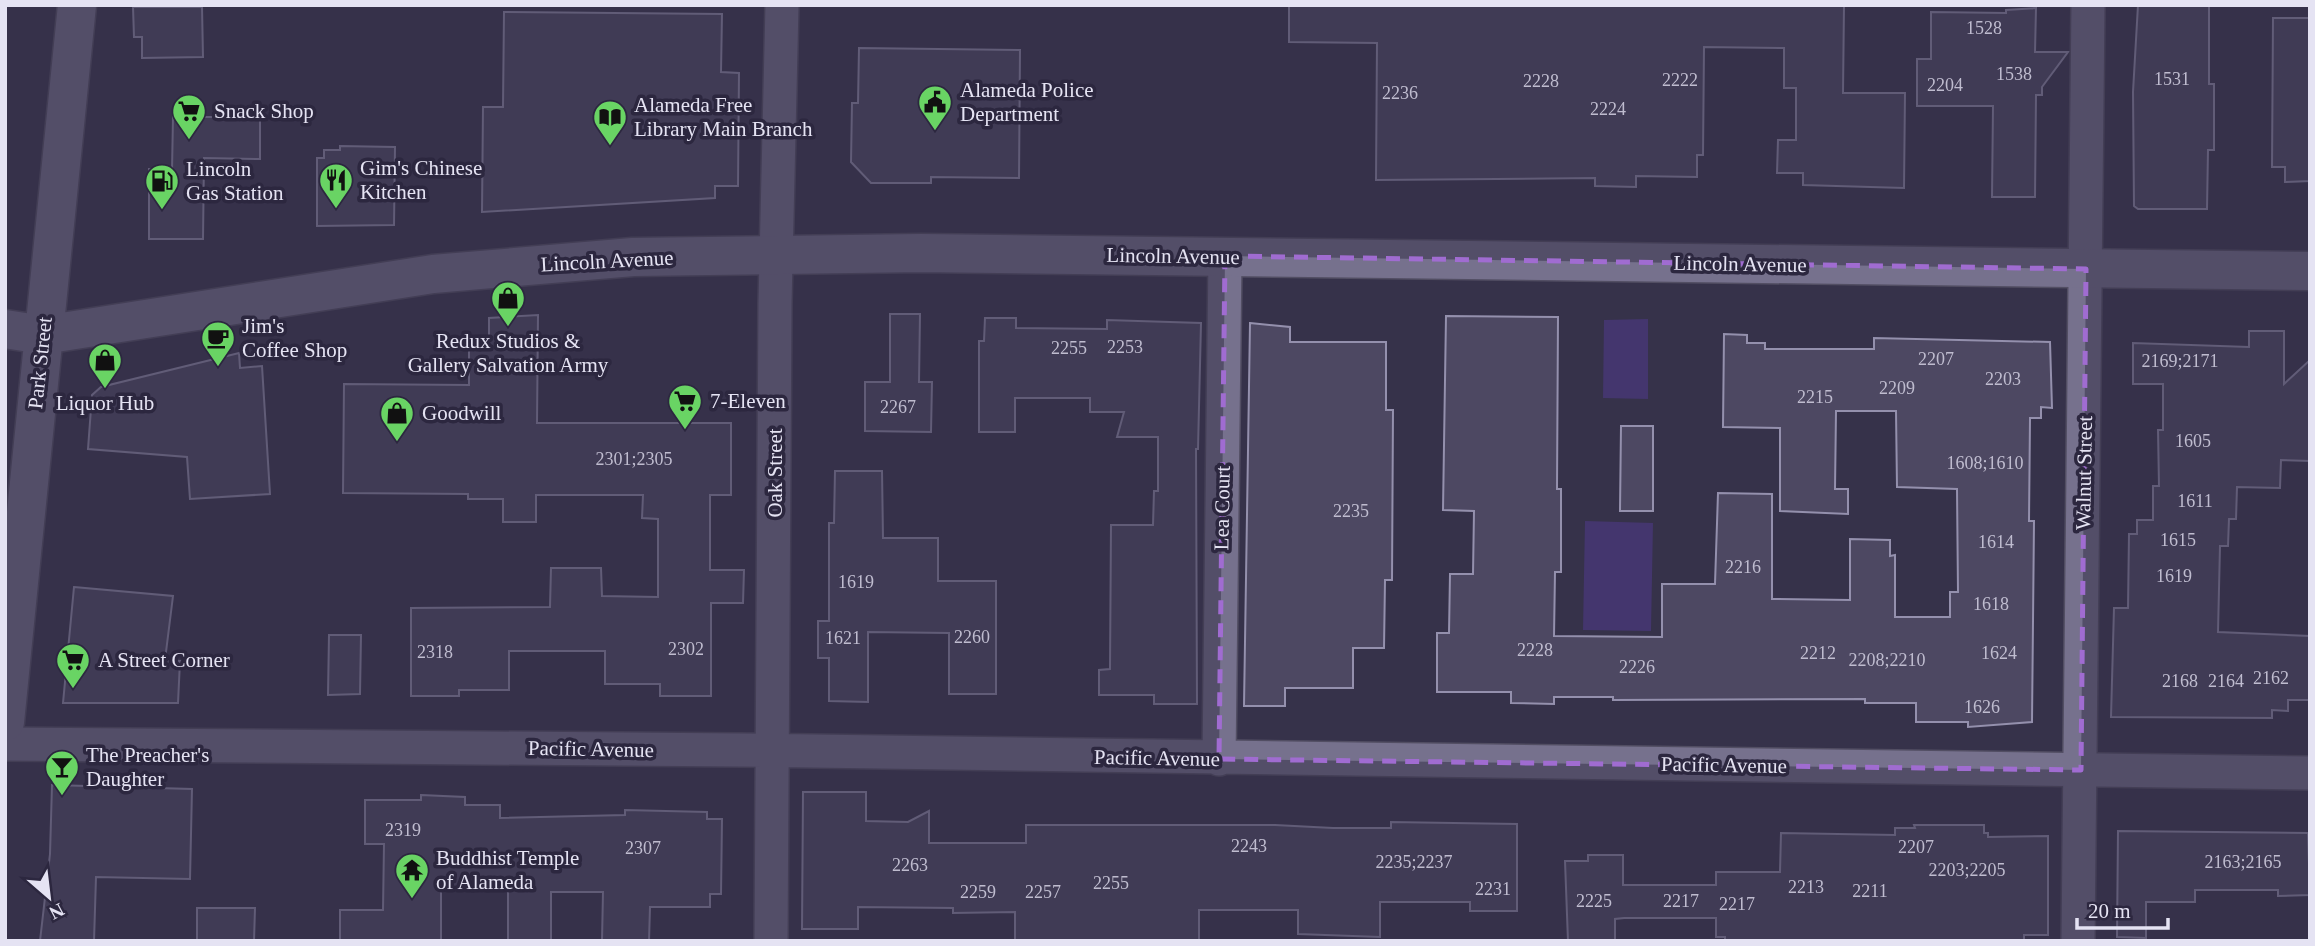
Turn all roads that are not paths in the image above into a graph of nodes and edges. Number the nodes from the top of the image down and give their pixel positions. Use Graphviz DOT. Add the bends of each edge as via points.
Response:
graph roads {
  1 [pos="77,5"];
  2 [pos="782,5"];
  3 [pos="2088,5"];
  4 [pos="777,254"];
  5 [pos="1225,256"];
  6 [pos="2085,269"];
  7 [pos="2310,271"];
  8 [pos="5,329"];
  9 [pos="43,335"];
  10 [pos="5,357"];
  11 [pos="5,722"];
  12 [pos="5,744"];
  13 [pos="774,751"];
  14 [pos="1219,759"];
  15 [pos="2081,770"];
  16 [pos="2310,773"];
  17 [pos="771,941"];
  18 [pos="2078,941"];
  1 -- 9 [label="main road, Park Street"];
  2 -- 4 [label="street, Oak Street"];
  3 -- 6 [label="street, Walnut Street"];
  4 -- 5 [label="main road, Lincoln Avenue"];
  4 -- 9 [label="main road, Lincoln Avenue" via="633,257 433,274"];
  4 -- 13 [label="street, Oak Street"];
  5 -- 6 [label="main road, Lincoln Avenue"];
  5 -- 14 [label="street, Lea Court"];
  6 -- 7 [label="main road, Lincoln Avenue"];
  6 -- 15 [label="street, Walnut Street"];
  8 -- 9 [label="main road"];
  9 -- 10 [label="main road"];
  9 -- 11 [label="main road, Park Street"];
  12 -- 13 [label="street, Pacific Avenue"];
  13 -- 14 [label="street, Pacific Avenue"];
  13 -- 17 [label="street, Oak Street"];
  14 -- 15 [label="street, Pacific Avenue"];
  15 -- 16 [label="street, Pacific Avenue"];
  15 -- 18 [label="street, Walnut Street"];
}
